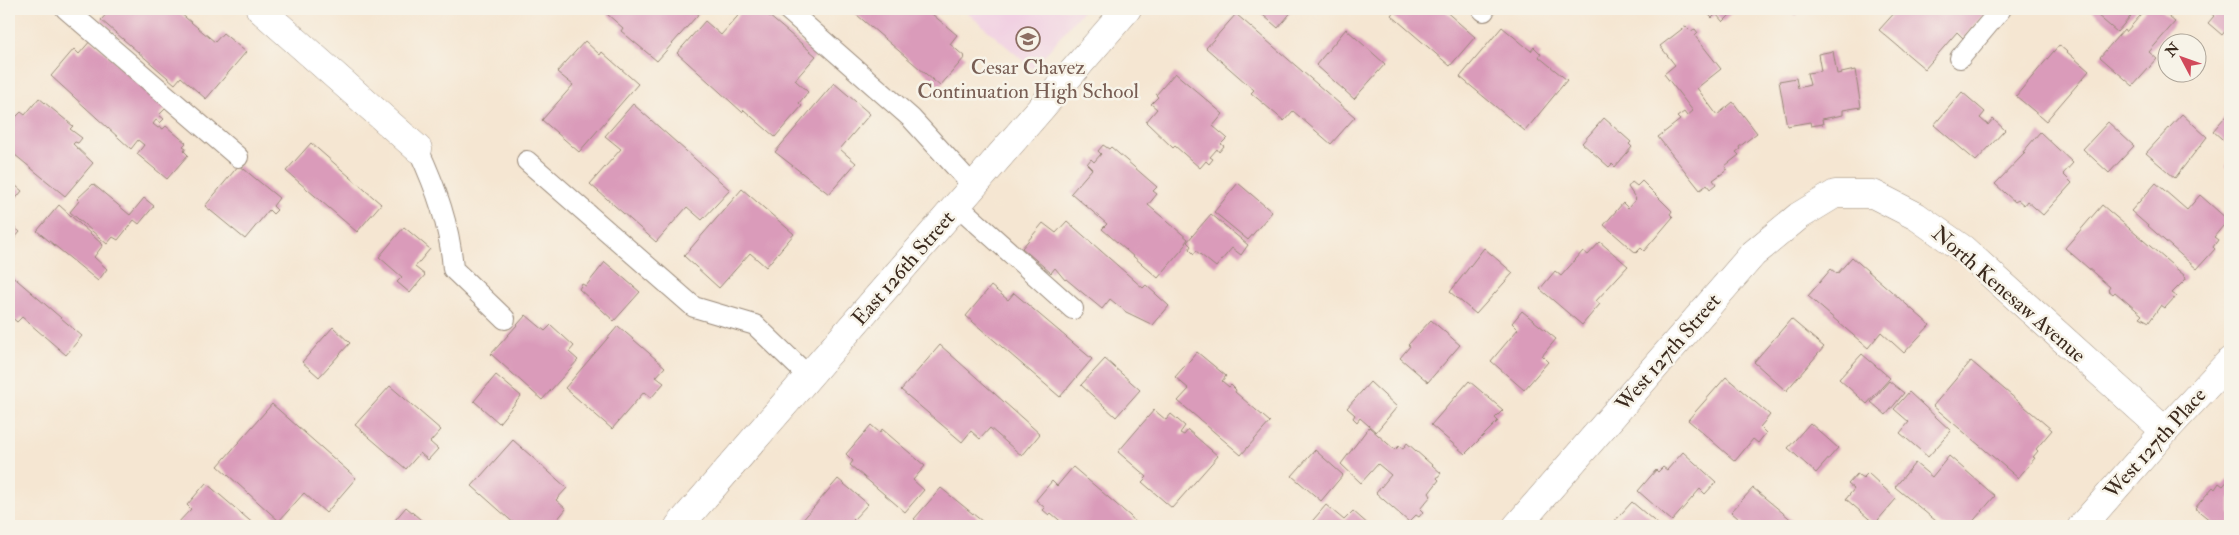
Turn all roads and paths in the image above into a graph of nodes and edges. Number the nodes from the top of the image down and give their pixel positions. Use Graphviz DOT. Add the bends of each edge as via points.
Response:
graph roads {
  1 [pos="66,9"];
  2 [pos="260,9"];
  3 [pos="787,9"];
  4 [pos="1126,9"];
  5 [pos="2001,9"];
  6 [pos="1960,58"];
  7 [pos="418,149"];
  8 [pos="238,157"];
  9 [pos="527,161"];
  10 [pos="1835,194"];
  11 [pos="965,195"];
  12 [pos="1073,309"];
  13 [pos="505,318"];
  14 [pos="2230,361"];
  15 [pos="808,376"];
  16 [pos="2165,431"];
  17 [pos="679,526"];
  18 [pos="1517,526"];
  19 [pos="2082,526"];
  1 -- 8 [label="lane"];
  2 -- 7 [label="street"];
  3 -- 11 [label="lane" via="911,118"];
  4 -- 11 [label="street, East 126th Street"];
  5 -- 6 [label="lane"];
  7 -- 13 [label="lane" via="436,188 448,231 453,269"];
  9 -- 15 [label="lane" via="694,307 755,325"];
  10 -- 16 [label="street, North Kenesaw Avenue" via="1873,194 1924,221 1962,249"];
  10 -- 18 [label="street, West 127th Street" via="1799,216 1753,254"];
  11 -- 12 [label="lane"];
  11 -- 15 [label="street, East 126th Street"];
  14 -- 16 [label="street, West 127th Place"];
  15 -- 17 [label="street, East 126th Street"];
  16 -- 19 [label="street, West 127th Place"];
}
